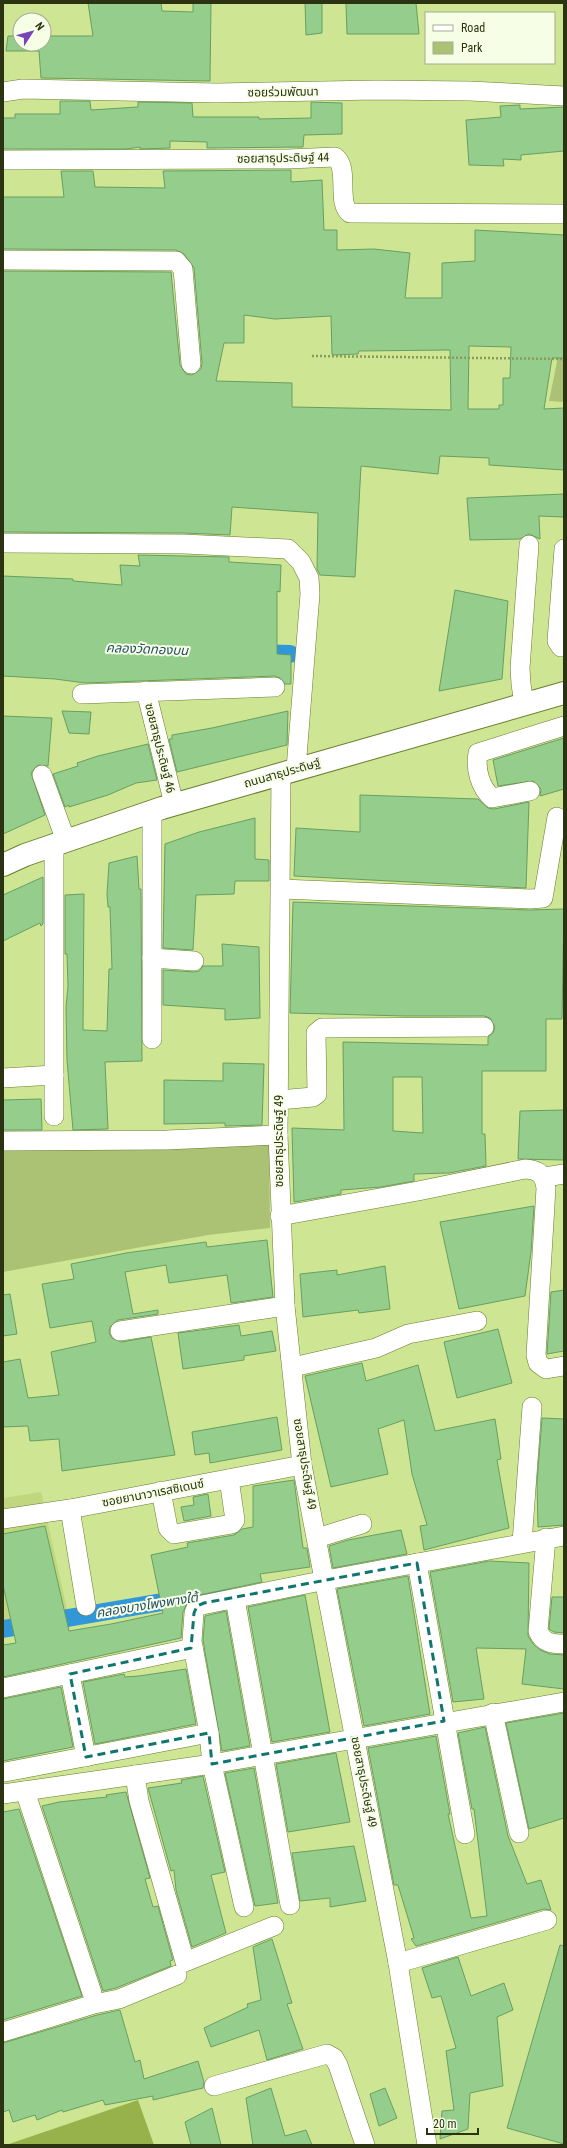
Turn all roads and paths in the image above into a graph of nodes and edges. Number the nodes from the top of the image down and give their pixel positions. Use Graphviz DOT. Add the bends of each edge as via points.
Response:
graph roads {
  1 [pos="3,92"];
  2 [pos="564,96"];
  3 [pos="3,160"];
  4 [pos="564,214"];
  5 [pos="3,260"];
  6 [pos="312,356"];
  7 [pos="564,359"];
  8 [pos="191,364"];
  9 [pos="3,543"];
  10 [pos="529,545"];
  11 [pos="564,549"];
  12 [pos="564,646"];
  13 [pos="276,687"];
  14 [pos="146,691"];
  15 [pos="564,693"];
  16 [pos="82,694"];
  17 [pos="524,704"];
  18 [pos="564,726"];
  19 [pos="288,771"];
  20 [pos="42,775"];
  21 [pos="530,790"];
  22 [pos="174,804"];
  23 [pos="152,812"];
  24 [pos="558,817"];
  25 [pos="60,843"];
  26 [pos="3,865"];
  27 [pos="281,890"];
  28 [pos="152,958"];
  29 [pos="194,962"];
  30 [pos="484,1027"];
  31 [pos="152,1039"];
  32 [pos="54,1075"];
  33 [pos="3,1078"];
  34 [pos="279,1100"];
  35 [pos="54,1116"];
  36 [pos="278,1135"];
  37 [pos="3,1141"];
  38 [pos="564,1174"];
  39 [pos="545,1177"];
  40 [pos="280,1216"];
  41 [pos="285,1306"];
  42 [pos="477,1322"];
  43 [pos="120,1331"];
  44 [pos="564,1366"];
  45 [pos="293,1367"];
  46 [pos="532,1407"];
  47 [pos="302,1465"];
  48 [pos="229,1479"];
  49 [pos="161,1492"];
  50 [pos="70,1508"];
  51 [pos="3,1519"];
  52 [pos="362,1524"];
  53 [pos="555,1537"];
  54 [pos="317,1538"];
  55 [pos="522,1543"];
  56 [pos="417,1563"];
  57 [pos="326,1580"];
  58 [pos="235,1599"];
  59 [pos="86,1606"];
  60 [pos="564,1644"];
  61 [pos="193,1648"];
  62 [pos="70,1674"];
  63 [pos="3,1688"];
  64 [pos="564,1702"];
  65 [pos="493,1713"];
  66 [pos="444,1721"];
  67 [pos="209,1733"];
  68 [pos="356,1738"];
  69 [pos="262,1755"];
  70 [pos="86,1757"];
  71 [pos="212,1764"];
  72 [pos="5,1772"];
  73 [pos="135,1775"];
  74 [pos="26,1791"];
  75 [pos="3,1794"];
  76 [pos="519,1833"];
  77 [pos="465,1834"];
  78 [pos="290,1905"];
  79 [pos="244,1907"];
  80 [pos="547,1920"];
  81 [pos="274,1926"];
  82 [pos="398,1963"];
  83 [pos="177,1976"];
  84 [pos="92,1993"];
  85 [pos="3,2032"];
  86 [pos="214,2086"];
  87 [pos="365,2145"];
  88 [pos="427,2145"];
  1 -- 2 [label="street, ซอยร่วมพัฒนา" via="23,89 217,93 377,90"];
  3 -- 4 [label="street, ซอยสาธุประดิษฐ์ 44" via="335,157 341,164 345,206 350,213"];
  5 -- 8 [label="street" via="176,261 183,269"];
  6 -- 7 [label="path"];
  9 -- 19 [label="street, ซอยสาธุประดิษฐ์ 49" via="184,544 288,550 301,562 309,578 310,594"];
  10 -- 17 [label="street" via="520,668"];
  11 -- 12 [label="street" via="557,641 560,646"];
  13 -- 14 [label="street"];
  14 -- 16 [label="street"];
  14 -- 22 [label="street, ซอยสาธุประดิษฐ์ 46"];
  15 -- 17 [label="main road, ถนนสาธุประดิษฐ์"];
  17 -- 19 [label="main road, ถนนสาธุประดิษฐ์"];
  18 -- 21 [label="street" via="478,753 476,763 484,791 492,798"];
  19 -- 22 [label="main road, ถนนสาธุประดิษฐ์"];
  19 -- 27 [label="street, ซอยสาธุประดิษฐ์ 49"];
  20 -- 25 [label="street"];
  22 -- 23 [label="main road, ถนนสาธุประดิษฐ์"];
  23 -- 25 [label="main road, ถนนสาธุประดิษฐ์"];
  23 -- 28 [label="street"];
  24 -- 27 [label="street" via="543,898"];
  25 -- 26 [label="main road, ถนนสาธุประดิษฐ์"];
  25 -- 32 [label="street"];
  27 -- 34 [label="street, ซอยสาธุประดิษฐ์ 49"];
  28 -- 29 [label="street"];
  28 -- 31 [label="street"];
  30 -- 34 [label="street" via="322,1028 316,1033 317,1094 313,1097"];
  32 -- 33 [label="street"];
  32 -- 35 [label="street"];
  34 -- 36 [label="street, ซอยสาธุประดิษฐ์ 49"];
  36 -- 37 [label="street" via="167,1140"];
  36 -- 40 [label="street, ซอยสาธุประดิษฐ์ 49"];
  38 -- 39 [label="street"];
  39 -- 40 [label="street" via="536,1170 525,1169"];
  39 -- 44 [label="street" via="536,1355 538,1363 546,1369"];
  40 -- 41 [label="street, ซอยสาธุประดิษฐ์ 49"];
  41 -- 43 [label="street"];
  41 -- 45 [label="street, ซอยสาธุประดิษฐ์ 49"];
  42 -- 45 [label="street" via="408,1334 376,1348"];
  45 -- 47 [label="street, ซอยสาธุประดิษฐ์ 49"];
  46 -- 55 [label="street"];
  47 -- 48 [label="street, ซอยยานาวาเรสซิเดนซ์"];
  47 -- 54 [label="street, ซอยสาธุประดิษฐ์ 49"];
  48 -- 49 [label="street, ซอยยานาวาเรสซิเดนซ์"];
  48 -- 49 [label="street" via="235,1520 232,1524 174,1534 168,1528"];
  49 -- 50 [label="street, ซอยยานาวาเรสซิเดนซ์"];
  50 -- 51 [label="street, ซอยยานาวาเรสซิเดนซ์"];
  50 -- 59 [label="street"];
  52 -- 54 [label="street"];
  53 -- 55 [label="street"];
  53 -- 60 [label="street" via="538,1631 541,1638 547,1642"];
  54 -- 57 [label="street, ซอยสาธุประดิษฐ์ 49"];
  55 -- 56 [label="street"];
  56 -- 57 [label="street"];
  56 -- 66 [label="street"];
  57 -- 58 [label="street"];
  57 -- 68 [label="street, ซอยสาธุประดิษฐ์ 49"];
  58 -- 61 [label="street" via="196,1606"];
  58 -- 69 [label="street"];
  61 -- 62 [label="street"];
  61 -- 67 [label="street"];
  62 -- 63 [label="street"];
  62 -- 70 [label="street"];
  64 -- 65 [label="street"];
  65 -- 66 [label="street"];
  65 -- 76 [label="street"];
  66 -- 68 [label="street"];
  66 -- 77 [label="street"];
  67 -- 70 [label="street"];
  67 -- 71 [label="street"];
  68 -- 69 [label="street"];
  68 -- 82 [label="street, ซอยสาธุประดิษฐ์ 49"];
  69 -- 71 [label="street"];
  69 -- 78 [label="street"];
  70 -- 72 [label="street"];
  71 -- 73 [label="street"];
  71 -- 79 [label="street"];
  73 -- 74 [label="street"];
  73 -- 81 [label="street" via="139,1801 185,1962"];
  74 -- 75 [label="street"];
  74 -- 84 [label="street"];
  80 -- 82 [label="street"];
  82 -- 88 [label="street, ซอยสาธุประดิษฐ์ 49"];
  83 -- 85 [label="street" via="119,1998"];
  86 -- 87 [label="street" via="327,2054 334,2058 338,2065"];
}
